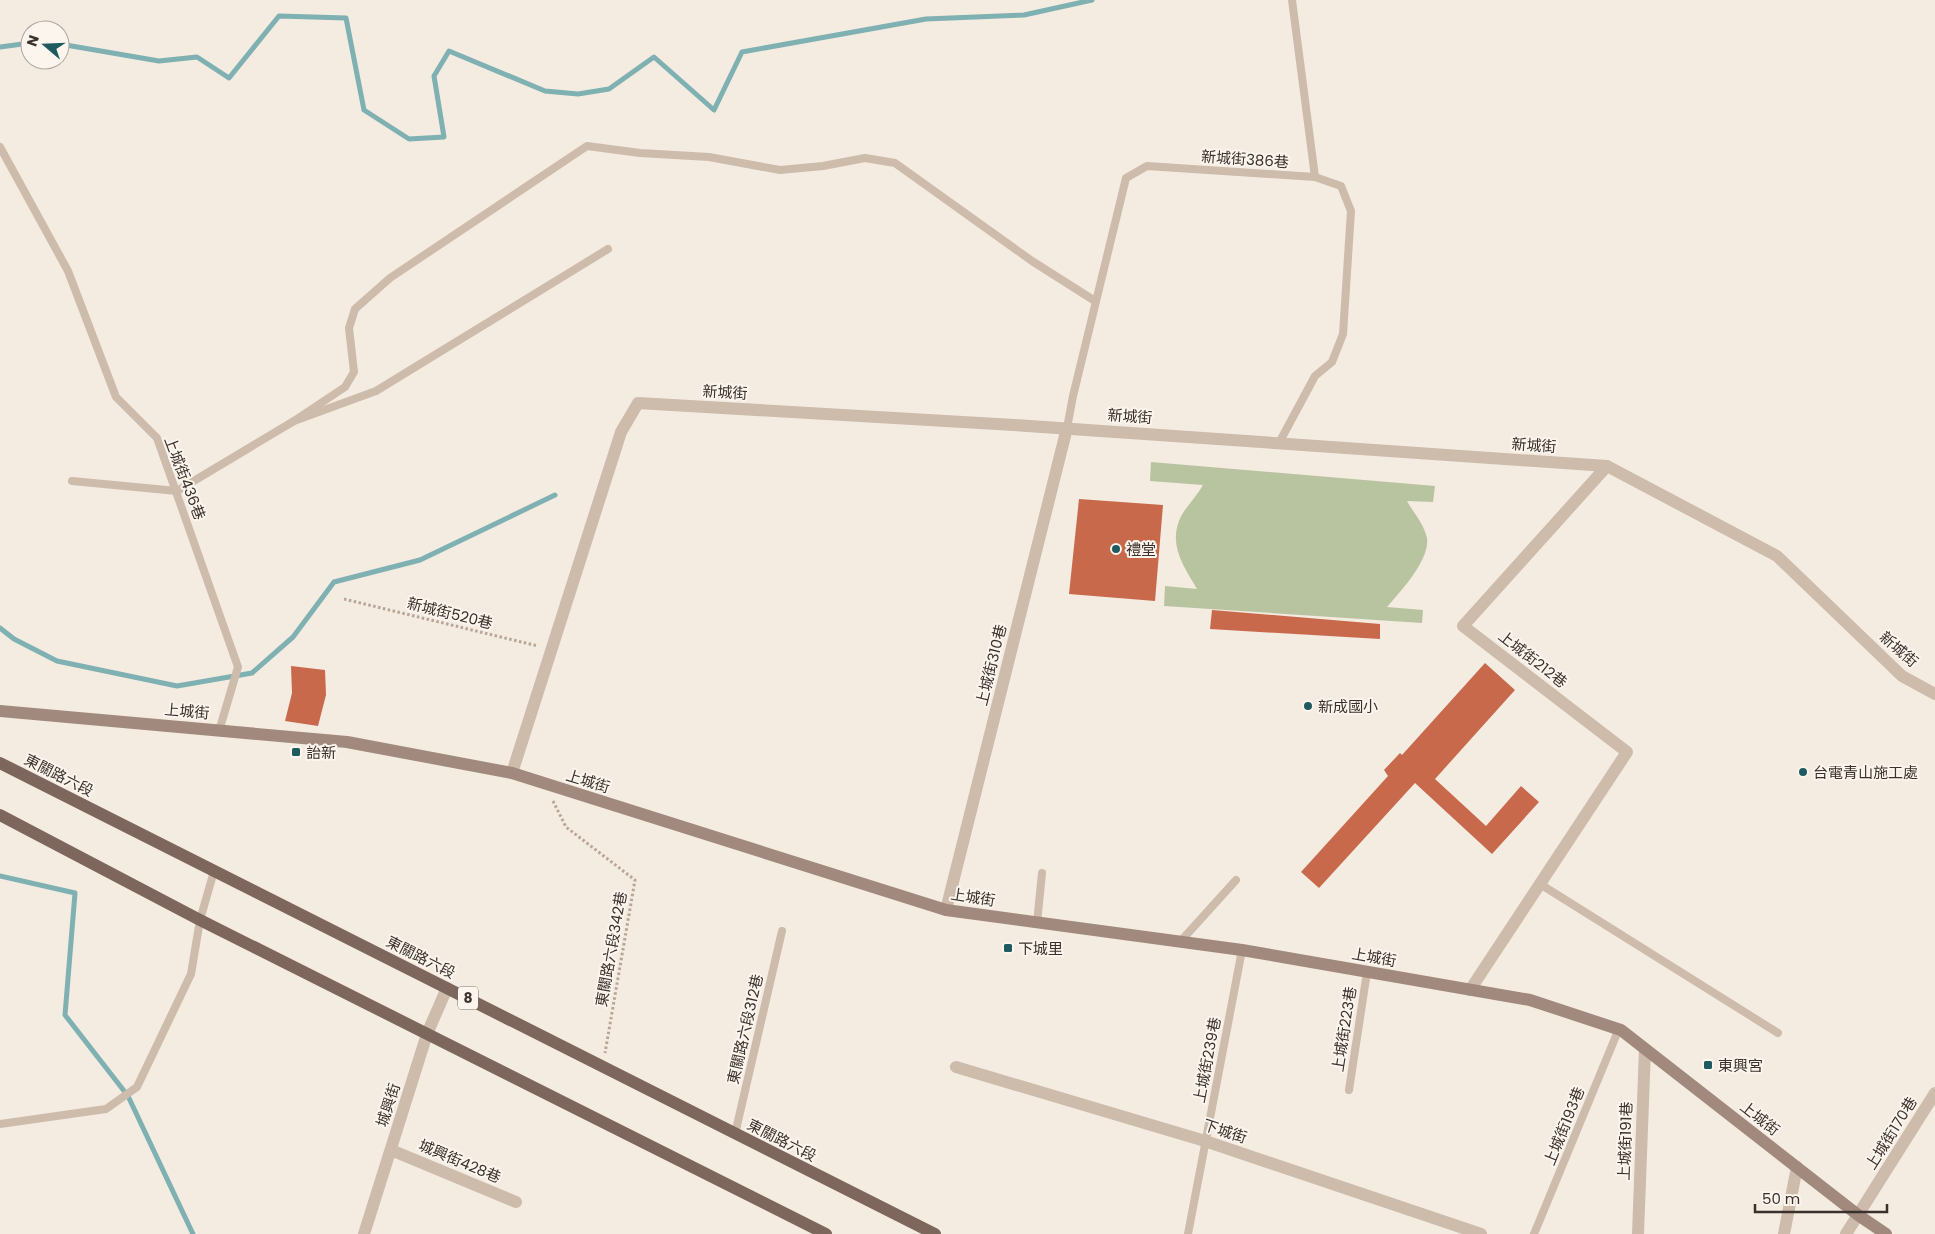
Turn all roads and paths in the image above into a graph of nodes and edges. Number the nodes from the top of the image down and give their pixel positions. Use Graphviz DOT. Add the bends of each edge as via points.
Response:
graph roads {
  1 [pos="1292,0"];
  2 [pos="0,147"];
  3 [pos="1316,177"];
  4 [pos="608,249"];
  5 [pos="1095,301"];
  6 [pos="294,421"];
  7 [pos="1067,428"];
  8 [pos="1279,443"];
  9 [pos="1607,466"];
  10 [pos="72,481"];
  11 [pos="177,491"];
  12 [pos="344,599"];
  13 [pos="551,650"];
  14 [pos="1935,694"];
  15 [pos="0,711"];
  16 [pos="219,731"];
  17 [pos="0,763"];
  18 [pos="512,773"];
  19 [pos="546,785"];
  20 [pos="0,815"];
  21 [pos="214,871"];
  22 [pos="1042,873"];
  23 [pos="1236,880"];
  24 [pos="1540,884"];
  25 [pos="946,910"];
  26 [pos="200,920"];
  27 [pos="1036,923"];
  28 [pos="782,931"];
  29 [pos="1180,942"];
  30 [pos="1242,950"];
  31 [pos="1367,972"];
  32 [pos="447,988"];
  33 [pos="1470,990"];
  34 [pos="1621,1030"];
  35 [pos="1778,1033"];
  36 [pos="427,1034"];
  37 [pos="1645,1050"];
  38 [pos="602,1066"];
  39 [pos="956,1067"];
  40 [pos="1349,1090"];
  41 [pos="1935,1093"];
  42 [pos="0,1124"];
  43 [pos="735,1134"];
  44 [pos="1205,1141"];
  45 [pos="391,1150"];
  46 [pos="1796,1167"];
  47 [pos="516,1202"];
  48 [pos="1858,1215"];
  49 [pos="364,1234"];
  50 [pos="826,1234"];
  51 [pos="934,1234"];
  52 [pos="1188,1234"];
  53 [pos="1481,1234"];
  54 [pos="1534,1234"];
  55 [pos="1638,1234"];
  56 [pos="1784,1234"];
  57 [pos="1846,1234"];
  58 [pos="1886,1234"];
  1 -- 3 [label="lane"];
  2 -- 11 [label="lane, 上城街436巷" via="68,271 116,397 157,438"];
  3 -- 5 [label="lane, 新城街386巷" via="1147,166 1126,178"];
  3 -- 8 [label="lane, 新城街386巷" via="1341,186 1351,211 1343,334 1332,362 1315,376"];
  4 -- 6 [label="lane" via="376,391"];
  5 -- 6 [label="lane" via="1032,261 895,163 865,158 780,170 709,157 587,146 390,278 355,308 349,328 354,372 345,387"];
  5 -- 7 [label="lane, 新城街386巷"];
  6 -- 11 [label="lane"];
  7 -- 8 [label="street, 新城街"];
  7 -- 13 [label="street, 新城街" via="638,403 621,432"];
  7 -- 25 [label="street, 上城街310巷"];
  8 -- 9 [label="street, 新城街"];
  9 -- 14 [label="street, 新城街" via="1777,556 1902,676"];
  9 -- 24 [label="street, 上城街212巷" via="1463,626 1627,752"];
  10 -- 11 [label="lane"];
  11 -- 16 [label="lane, 上城街436巷" via="238,668"];
  12 -- 13 [label="path, 新城街520巷"];
  13 -- 18 [label="street, 新城街"];
  15 -- 16 [label="street, 上城街"];
  16 -- 18 [label="street, 上城街" via="347,742"];
  17 -- 21 [label="main road, 東關路六段 / 8"];
  18 -- 19 [label="street, 上城街"];
  19 -- 25 [label="street, 上城街"];
  19 -- 38 [label="path, 東關路六段342巷" via="566,827 635,880"];
  20 -- 26 [label="main road"];
  21 -- 26 [label="lane"];
  21 -- 32 [label="main road, 東關路六段 / 8"];
  22 -- 27 [label="lane"];
  23 -- 29 [label="lane"];
  24 -- 33 [label="street, 上城街212巷"];
  24 -- 35 [label="lane"];
  25 -- 27 [label="street, 上城街"];
  26 -- 36 [label="main road"];
  26 -- 42 [label="lane" via="191,974 137,1087 106,1109"];
  27 -- 29 [label="street, 上城街"];
  28 -- 43 [label="lane, 東關路六段312巷"];
  29 -- 30 [label="street, 上城街"];
  30 -- 31 [label="street, 上城街"];
  30 -- 44 [label="lane, 上城街239巷"];
  31 -- 33 [label="street, 上城街"];
  31 -- 40 [label="lane, 上城街223巷"];
  32 -- 36 [label="street, 城興街"];
  32 -- 38 [label="main road, 東關路六段 / 8"];
  33 -- 34 [label="street, 上城街" via="1530,1000"];
  34 -- 37 [label="street, 上城街"];
  34 -- 54 [label="lane, 上城街193巷" via="1614,1040"];
  36 -- 45 [label="street, 城興街"];
  36 -- 50 [label="main road"];
  37 -- 46 [label="street, 上城街"];
  37 -- 55 [label="street, 上城街191巷"];
  38 -- 43 [label="main road, 東關路六段 / 8"];
  39 -- 44 [label="street, 下城街"];
  41 -- 48 [label="street, 上城街170巷"];
  43 -- 51 [label="main road, 東關路六段 / 8"];
  44 -- 52 [label="lane, 上城街239巷"];
  44 -- 53 [label="street, 下城街"];
  45 -- 47 [label="street, 城興街428巷"];
  45 -- 49 [label="street, 城興街"];
  46 -- 48 [label="street, 上城街"];
  46 -- 56 [label="street"];
  48 -- 57 [label="street, 上城街170巷"];
  48 -- 58 [label="street, 上城街"];
}
